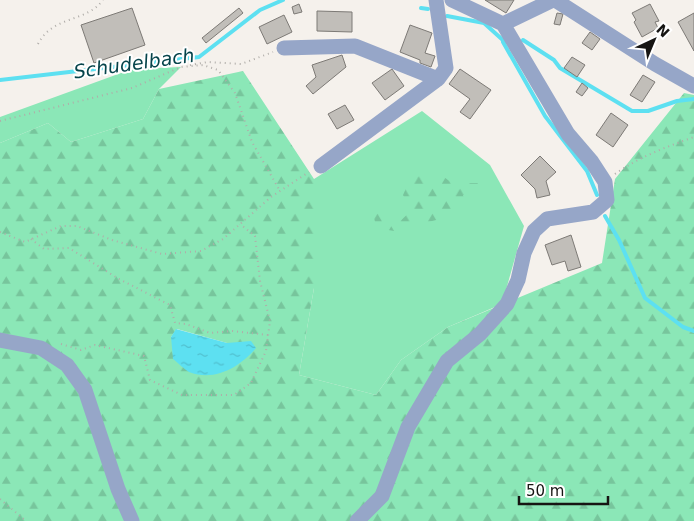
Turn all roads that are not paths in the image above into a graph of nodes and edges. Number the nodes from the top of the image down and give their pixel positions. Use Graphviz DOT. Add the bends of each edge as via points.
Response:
graph roads {
  1 [pos="436,0"];
  2 [pos="454,0"];
  3 [pos="554,0"];
  4 [pos="503,24"];
  5 [pos="284,48"];
  6 [pos="438,80"];
  7 [pos="694,86"];
  8 [pos="321,166"];
  9 [pos="0,340"];
  10 [pos="132,521"];
  11 [pos="357,521"];
  1 -- 6 [label="street" via="446,68"];
  2 -- 4 [label="street"];
  3 -- 4 [label="street"];
  3 -- 7 [label="street"];
  4 -- 11 [label="street" via="568,134 605,182 606,200 594,212 546,219 534,231 507,304 480,334 448,360 408,427 382,496"];
  5 -- 6 [label="street" via="355,46"];
  6 -- 8 [label="street"];
  9 -- 10 [label="street" via="41,348 68,365 85,390 102,445"];
}
